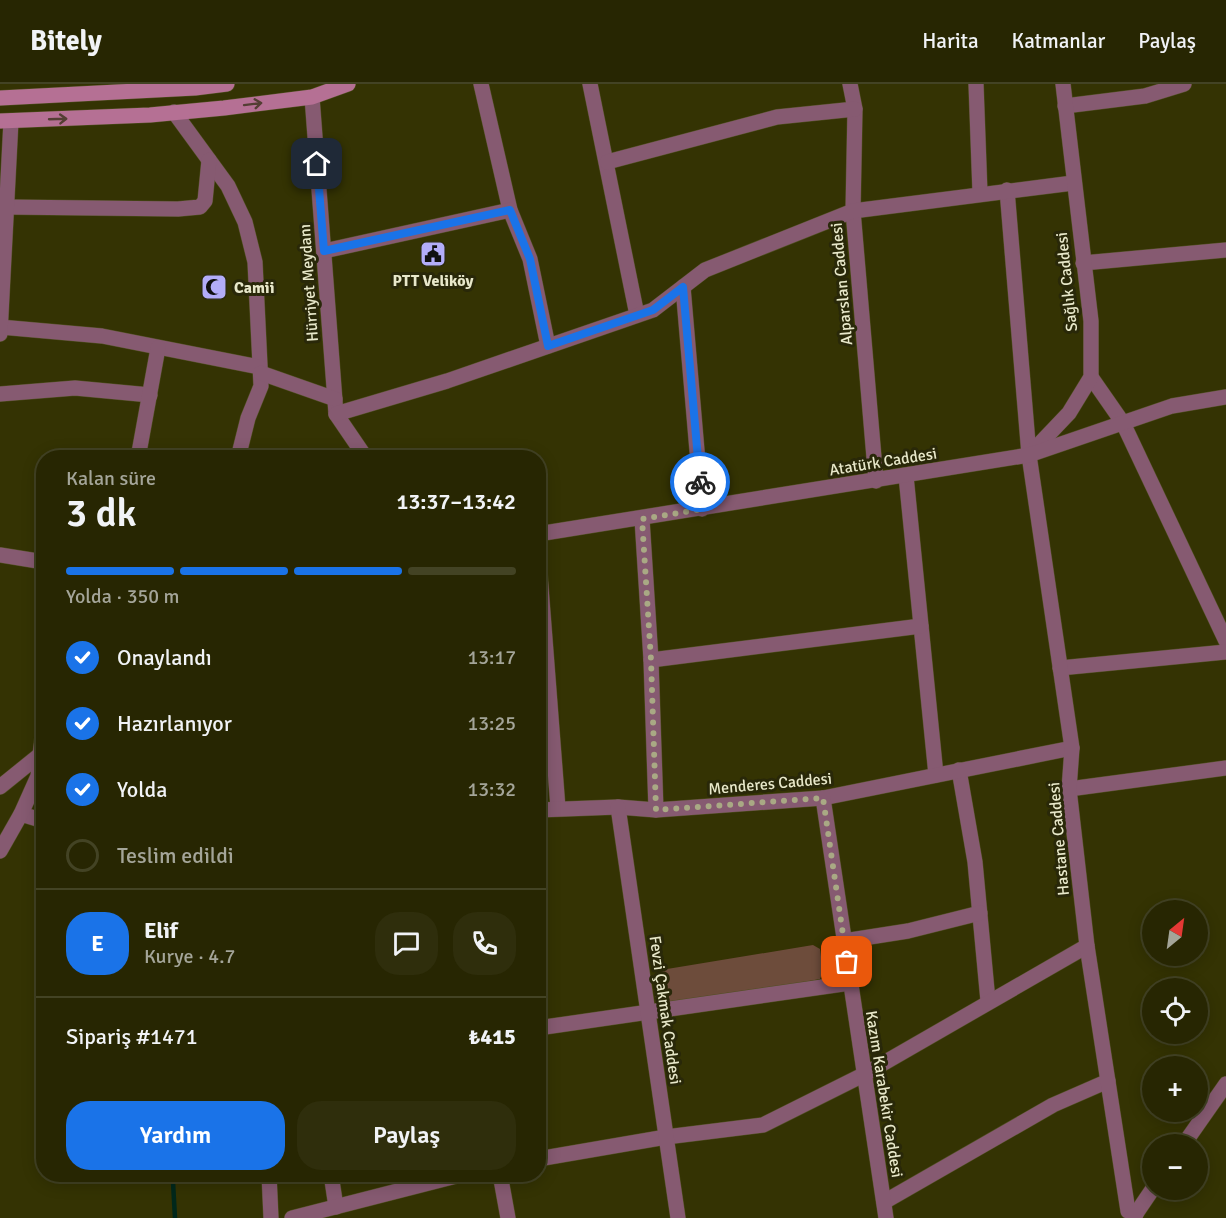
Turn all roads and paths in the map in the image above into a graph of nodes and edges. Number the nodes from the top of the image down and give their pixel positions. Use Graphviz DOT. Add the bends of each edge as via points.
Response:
graph roads {
  1 [pos="227,84"];
  2 [pos="348,84"];
  3 [pos="481,84"];
  4 [pos="590,84"];
  5 [pos="850,84"];
  6 [pos="976,84"];
  7 [pos="1063,84"];
  8 [pos="1184,84"];
  9 [pos="195,86"];
  10 [pos="169,87"];
  11 [pos="0,98"];
  12 [pos="312,98"];
  13 [pos="1065,106"];
  14 [pos="855,109"];
  15 [pos="174,112"];
  16 [pos="5,121"];
  17 [pos="209,160"];
  18 [pos="608,162"];
  19 [pos="1073,183"];
  20 [pos="1007,190"];
  21 [pos="980,194"];
  22 [pos="6,207"];
  23 [pos="510,210"];
  24 [pos="853,211"];
  25 [pos="1226,249"];
  26 [pos="324,251"];
  27 [pos="1083,263"];
  28 [pos="683,287"];
  29 [pos="637,315"];
  30 [pos="0,328"];
  31 [pos="0,334"];
  32 [pos="548,346"];
  33 [pos="159,348"];
  34 [pos="260,370"];
  35 [pos="1091,376"];
  36 [pos="0,394"];
  37 [pos="150,395"];
  38 [pos="1226,398"];
  39 [pos="336,407"];
  40 [pos="1123,423"];
  41 [pos="140,450"];
  42 [pos="239,450"];
  43 [pos="361,450"];
  44 [pos="1029,455"];
  45 [pos="906,476"];
  46 [pos="876,480"];
  47 [pos="702,509"];
  48 [pos="642,519"];
  49 [pos="546,533"];
  50 [pos="0,555"];
  51 [pos="36,561"];
  52 [pos="921,626"];
  53 [pos="1226,641"];
  54 [pos="546,652"];
  55 [pos="1226,652"];
  56 [pos="651,660"];
  57 [pos="1060,668"];
  58 [pos="1072,748"];
  59 [pos="36,757"];
  60 [pos="1226,768"];
  61 [pos="959,770"];
  62 [pos="936,774"];
  63 [pos="36,780"];
  64 [pos="0,787"];
  65 [pos="1069,789"];
  66 [pos="823,798"];
  67 [pos="618,807"];
  68 [pos="558,808"];
  69 [pos="546,809"];
  70 [pos="656,810"];
  71 [pos="21,814"];
  72 [pos="36,819"];
  73 [pos="0,851"];
  74 [pos="980,914"];
  75 [pos="843,941"];
  76 [pos="1087,946"];
  77 [pos="850,983"];
  78 [pos="988,1001"];
  79 [pos="649,1012"];
  80 [pos="546,1027"];
  81 [pos="863,1075"];
  82 [pos="1108,1081"];
  83 [pos="1226,1085"];
  84 [pos="1191,1134"];
  85 [pos="666,1137"];
  86 [pos="546,1158"];
  87 [pos="269,1182"];
  88 [pos="332,1182"];
  89 [pos="433,1182"];
  90 [pos="501,1182"];
  91 [pos="1145,1200"];
  92 [pos="884,1202"];
  93 [pos="336,1207"];
  94 [pos="1134,1216"];
  95 [pos="271,1218"];
  96 [pos="292,1218"];
  97 [pos="508,1218"];
  98 [pos="678,1218"];
  99 [pos="886,1218"];
  1 -- 9 [label="main road"];
  2 -- 12 [label="main road"];
  3 -- 23 [label="street"];
  4 -- 18 [label="street"];
  5 -- 14 [label="street, Alparslan Caddesi"];
  6 -- 21 [label="street"];
  7 -- 13 [label="street, Sağlık Caddesi"];
  8 -- 13 [label="street" via="1145,96"];
  9 -- 10 [label="main road"];
  10 -- 11 [label="main road"];
  15 -- 12 [label="main road, one-way"];
  12 -- 26 [label="street, Hürriyet Meydanı"];
  13 -- 19 [label="street, Sağlık Caddesi"];
  14 -- 18 [label="street" via="777,117"];
  14 -- 24 [label="street, Alparslan Caddesi"];
  16 -- 15 [label="main road, one-way"];
  15 -- 17 [label="street"];
  16 -- 22 [label="street"];
  17 -- 22 [label="street" via="205,201 200,207"];
  17 -- 34 [label="street" via="228,186 245,222 252,252"];
  18 -- 29 [label="street"];
  19 -- 20 [label="street"];
  19 -- 27 [label="street, Sağlık Caddesi"];
  20 -- 21 [label="street"];
  20 -- 44 [label="street, Hastane Caddesi"];
  21 -- 24 [label="street"];
  22 -- 30 [label="street"];
  23 -- 26 [label="street"];
  23 -- 32 [label="street" via="530,259"];
  24 -- 28 [label="street" via="705,270"];
  24 -- 46 [label="street, Alparslan Caddesi"];
  25 -- 27 [label="street"];
  26 -- 39 [label="street, Hürriyet Meydanı"];
  27 -- 35 [label="street, Sağlık Caddesi"];
  28 -- 29 [label="street" via="653,310"];
  28 -- 47 [label="street"];
  29 -- 32 [label="street"];
  30 -- 31 [label="street"];
  30 -- 33 [label="street" via="102,336"];
  32 -- 39 [label="street"];
  33 -- 34 [label="street"];
  33 -- 37 [label="street"];
  34 -- 39 [label="street"];
  34 -- 42 [label="street" via="261,386"];
  35 -- 40 [label="street"];
  35 -- 44 [label="street" via="1069,413"];
  36 -- 37 [label="street" via="75,388"];
  37 -- 41 [label="street"];
  38 -- 40 [label="street, Atatürk Caddesi" via="1172,406"];
  39 -- 43 [label="street"];
  40 -- 44 [label="street, Atatürk Caddesi"];
  40 -- 53 [label="street"];
  44 -- 45 [label="street, Atatürk Caddesi"];
  44 -- 57 [label="street, Hastane Caddesi"];
  45 -- 46 [label="street, Atatürk Caddesi"];
  45 -- 52 [label="street"];
  46 -- 47 [label="street, Atatürk Caddesi"];
  47 -- 48 [label="street, Atatürk Caddesi"];
  48 -- 49 [label="street, Atatürk Caddesi"];
  48 -- 56 [label="street"];
  50 -- 51 [label="street"];
  52 -- 56 [label="street"];
  52 -- 62 [label="street"];
  54 -- 68 [label="street"];
  55 -- 57 [label="street"];
  56 -- 70 [label="street"];
  57 -- 58 [label="street, Hastane Caddesi"];
  58 -- 61 [label="street, Menderes Caddesi"];
  58 -- 65 [label="street, Hastane Caddesi"];
  59 -- 64 [label="street"];
  60 -- 65 [label="street"];
  61 -- 62 [label="street, Menderes Caddesi"];
  61 -- 74 [label="street"];
  62 -- 66 [label="street, Menderes Caddesi"];
  63 -- 71 [label="street"];
  65 -- 76 [label="street, Hastane Caddesi"];
  66 -- 70 [label="street, Menderes Caddesi"];
  66 -- 75 [label="street, Kazım Karabekir Caddesi"];
  67 -- 68 [label="street, Menderes Caddesi"];
  67 -- 70 [label="street, Menderes Caddesi"];
  67 -- 79 [label="street, Fevzi Çakmak Caddesi"];
  68 -- 69 [label="street, Menderes Caddesi"];
  71 -- 72 [label="street"];
  71 -- 73 [label="street"];
  74 -- 75 [label="street"];
  74 -- 78 [label="street"];
  75 -- 77 [label="street, Kazım Karabekir Caddesi"];
  76 -- 78 [label="street"];
  76 -- 82 [label="street, Hastane Caddesi"];
  77 -- 79 [label="street"];
  77 -- 81 [label="street, Kazım Karabekir Caddesi"];
  78 -- 81 [label="street"];
  79 -- 80 [label="street"];
  79 -- 85 [label="street, Fevzi Çakmak Caddesi"];
  81 -- 85 [label="street" via="763,1125"];
  81 -- 92 [label="street, Kazım Karabekir Caddesi"];
  82 -- 92 [label="street" via="1053,1105"];
  82 -- 94 [label="street, Hastane Caddesi" via="1128,1211"];
  83 -- 84 [label="street"];
  85 -- 86 [label="street"];
  85 -- 98 [label="street, Fevzi Çakmak Caddesi"];
  87 -- 95 [label="street"];
  88 -- 93 [label="street"];
  89 -- 93 [label="street"];
  90 -- 97 [label="street"];
  91 -- 94 [label="street"];
  92 -- 99 [label="street, Kazım Karabekir Caddesi"];
  93 -- 96 [label="street"];
}
